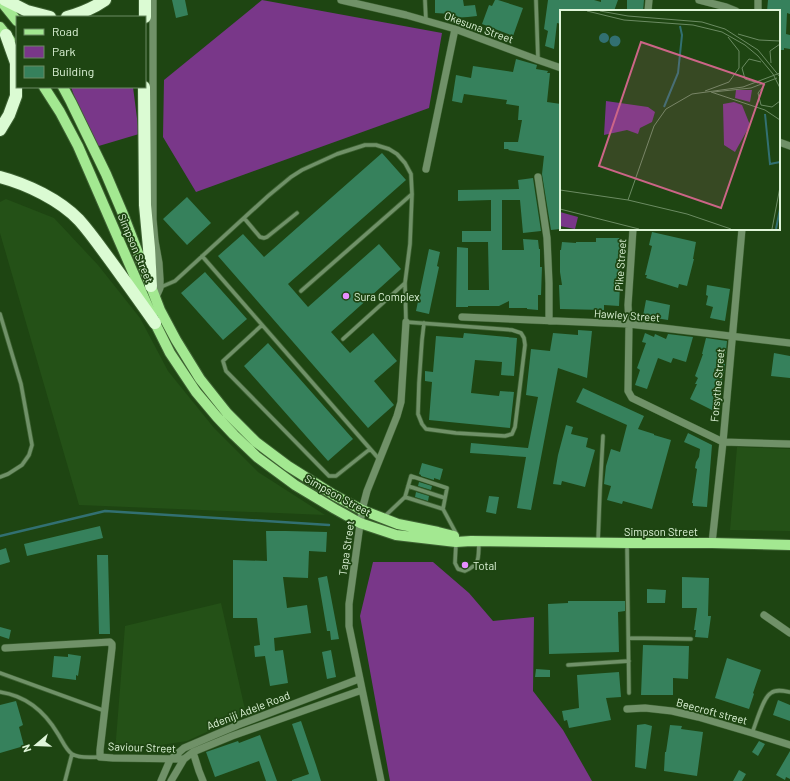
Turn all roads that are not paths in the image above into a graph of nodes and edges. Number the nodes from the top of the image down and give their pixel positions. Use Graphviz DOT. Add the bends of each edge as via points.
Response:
graph roads {
  1 [pos="0,0"];
  2 [pos="5,0"];
  3 [pos="104,0"];
  4 [pos="145,0"];
  5 [pos="153,0"];
  6 [pos="341,0"];
  7 [pos="425,0"];
  8 [pos="536,0"];
  9 [pos="649,0"];
  10 [pos="699,0"];
  11 [pos="648,10"];
  12 [pos="734,10"];
  13 [pos="46,16"];
  14 [pos="71,16"];
  15 [pos="145,16"];
  16 [pos="16,20"];
  17 [pos="426,20"];
  18 [pos="455,29"];
  19 [pos="3,31"];
  20 [pos="16,49"];
  21 [pos="538,60"];
  22 [pos="560,68"];
  23 [pos="45,88"];
  24 [pos="64,88"];
  25 [pos="144,88"];
  26 [pos="0,130"];
  27 [pos="780,142"];
  28 [pos="790,146"];
  29 [pos="426,169"];
  30 [pos="0,177"];
  31 [pos="538,177"];
  32 [pos="412,194"];
  33 [pos="297,213"];
  34 [pos="244,218"];
  35 [pos="633,230"];
  36 [pos="742,230"];
  37 [pos="202,256"];
  38 [pos="405,284"];
  39 [pos="156,290"];
  40 [pos="301,292"];
  41 [pos="0,314"];
  42 [pos="462,317"];
  43 [pos="406,322"];
  44 [pos="549,322"];
  45 [pos="155,323"];
  46 [pos="424,323"];
  47 [pos="629,324"];
  48 [pos="262,325"];
  49 [pos="733,337"];
  50 [pos="342,339"];
  51 [pos="790,343"];
  52 [pos="603,436"];
  53 [pos="723,442"];
  54 [pos="790,444"];
  55 [pos="370,449"];
  56 [pos="379,459"];
  57 [pos="0,477"];
  58 [pos="408,486"];
  59 [pos="405,497"];
  60 [pos="445,498"];
  61 [pos="443,509"];
  62 [pos="362,510"];
  63 [pos="383,518"];
  64 [pos="360,523"];
  65 [pos="457,540"];
  66 [pos="475,541"];
  67 [pos="598,543"];
  68 [pos="712,543"];
  69 [pos="627,544"];
  70 [pos="790,545"];
  71 [pos="764,615"];
  72 [pos="790,633"];
  73 [pos="629,638"];
  74 [pos="691,639"];
  75 [pos="6,648"];
  76 [pos="629,661"];
  77 [pos="568,664"];
  78 [pos="0,673"];
  79 [pos="359,679"];
  80 [pos="362,690"];
  81 [pos="0,692"];
  82 [pos="790,692"];
  83 [pos="629,693"];
  84 [pos="627,709"];
  85 [pos="105,711"];
  86 [pos="752,733"];
  87 [pos="790,745"];
  88 [pos="194,752"];
  89 [pos="72,754"];
  90 [pos="100,757"];
  91 [pos="184,759"];
  92 [pos="170,760"];
  93 [pos="203,780"];
  94 [pos="65,781"];
  95 [pos="161,781"];
  96 [pos="171,781"];
  97 [pos="381,781"];
  1 -- 16 [label="main road"];
  2 -- 13 [label="highway" via="27,11"];
  3 -- 14 [label="highway" via="87,11"];
  4 -- 15 [label="highway"];
  5 -- 39 [label="street" via="153,220 159,263"];
  6 -- 17 [label="street, Okesuna Street"];
  7 -- 17 [label="lane"];
  8 -- 21 [label="lane"];
  9 -- 11 [label="street"];
  10 -- 12 [label="street"];
  17 -- 18 [label="street, Okesuna Street"];
  18 -- 21 [label="street, Okesuna Street"];
  18 -- 29 [label="street"];
  19 -- 20 [label="main road"];
  19 -- 26 [label="highway" via="16,63 16,96"];
  21 -- 22 [label="street, Okesuna Street"];
  23 -- 45 [label="main road, Simpson Street" via="78,146"];
  24 -- 39 [label="main road" via="106,174"];
  25 -- 39 [label="highway" via="145,205"];
  27 -- 28 [label="street"];
  30 -- 45 [label="highway" via="38,191 79,220"];
  31 -- 44 [label="street" via="546,238"];
  32 -- 34 [label="lane" via="411,174 401,158 389,149 365,145 302,170"];
  32 -- 38 [label="lane"];
  32 -- 40 [label="lane"];
  33 -- 34 [label="lane" via="264,238 260,237"];
  34 -- 37 [label="lane"];
  35 -- 47 [label="street, Pike Street"];
  36 -- 49 [label="street, Forsythe Street"];
  37 -- 39 [label="lane" via="175,281"];
  37 -- 48 [label="lane"];
  38 -- 43 [label="lane"];
  38 -- 50 [label="lane"];
  39 -- 62 [label="main road" via="160,310 176,340 200,379 227,413 256,442 288,466"];
  41 -- 57 [label="lane" via="21,384 32,445 29,456 22,465"];
  42 -- 44 [label="street, Hawley Street"];
  43 -- 46 [label="lane"];
  43 -- 56 [label="street, Tapa Street" via="401,402"];
  44 -- 47 [label="street, Hawley Street"];
  45 -- 64 [label="main road, Simpson Street" via="170,353 196,392 234,435 257,457 296,485"];
  46 -- 46 [label="lane" via="418,401 418,414 422,424 426,429 456,433 506,436 512,434 525,345 521,333 512,330"];
  47 -- 49 [label="street, Hawley Street"];
  47 -- 53 [label="street, Pike Street" via="628,391 632,398"];
  48 -- 55 [label="lane"];
  48 -- 55 [label="lane" via="223,361 226,371 329,476 336,476"];
  49 -- 51 [label="street, Hawley Street"];
  49 -- 53 [label="street, Forsythe Street"];
  52 -- 67 [label="lane"];
  53 -- 54 [label="street"];
  53 -- 68 [label="street, Forsythe Street"];
  55 -- 56 [label="lane"];
  56 -- 62 [label="street, Tapa Street"];
  58 -- 59 [label="lane"];
  58 -- 60 [label="lane"];
  58 -- 60 [label="lane" via="411,476 447,488"];
  59 -- 61 [label="lane"];
  59 -- 63 [label="lane"];
  60 -- 61 [label="lane"];
  61 -- 65 [label="lane"];
  62 -- 63 [label="main road"];
  62 -- 64 [label="street, Tapa Street"];
  63 -- 65 [label="main road" via="398,524 438,532"];
  64 -- 65 [label="main road, Simpson Street" via="396,535"];
  64 -- 79 [label="street, Tapa Street" via="348,626"];
  65 -- 66 [label="main road, Simpson Street"];
  65 -- 66 [label="lane" via="455,563 458,568 465,571 477,563"];
  66 -- 67 [label="main road, Simpson Street"];
  67 -- 69 [label="main road, Simpson Street"];
  68 -- 69 [label="main road, Simpson Street"];
  68 -- 70 [label="main road, Simpson Street"];
  69 -- 73 [label="lane"];
  71 -- 72 [label="street"];
  73 -- 74 [label="lane"];
  73 -- 76 [label="lane"];
  75 -- 85 [label="street" via="110,642 112,648"];
  76 -- 77 [label="lane"];
  76 -- 83 [label="lane"];
  78 -- 85 [label="lane"];
  79 -- 80 [label="street, Tapa Street"];
  79 -- 92 [label="street, Adeniji Adele Road" via="218,733 184,748"];
  80 -- 88 [label="street, Adeniji Adele Road"];
  80 -- 97 [label="street, Tapa Street"];
  81 -- 89 [label="lane" via="21,698 47,717"];
  82 -- 86 [label="lane" via="776,691 766,697"];
  84 -- 86 [label="street, Beecroft street" via="672,711"];
  85 -- 90 [label="street"];
  86 -- 87 [label="street, Beecroft street"];
  88 -- 91 [label="street, Adeniji Adele Road"];
  88 -- 93 [label="street"];
  89 -- 90 [label="lane" via="79,757"];
  89 -- 94 [label="lane"];
  90 -- 92 [label="street, Saviour Street"];
  91 -- 92 [label="street, Saviour Street"];
  91 -- 96 [label="street, Adeniji Adele Road"];
  92 -- 95 [label="street, Adeniji Adele Road"];
}
